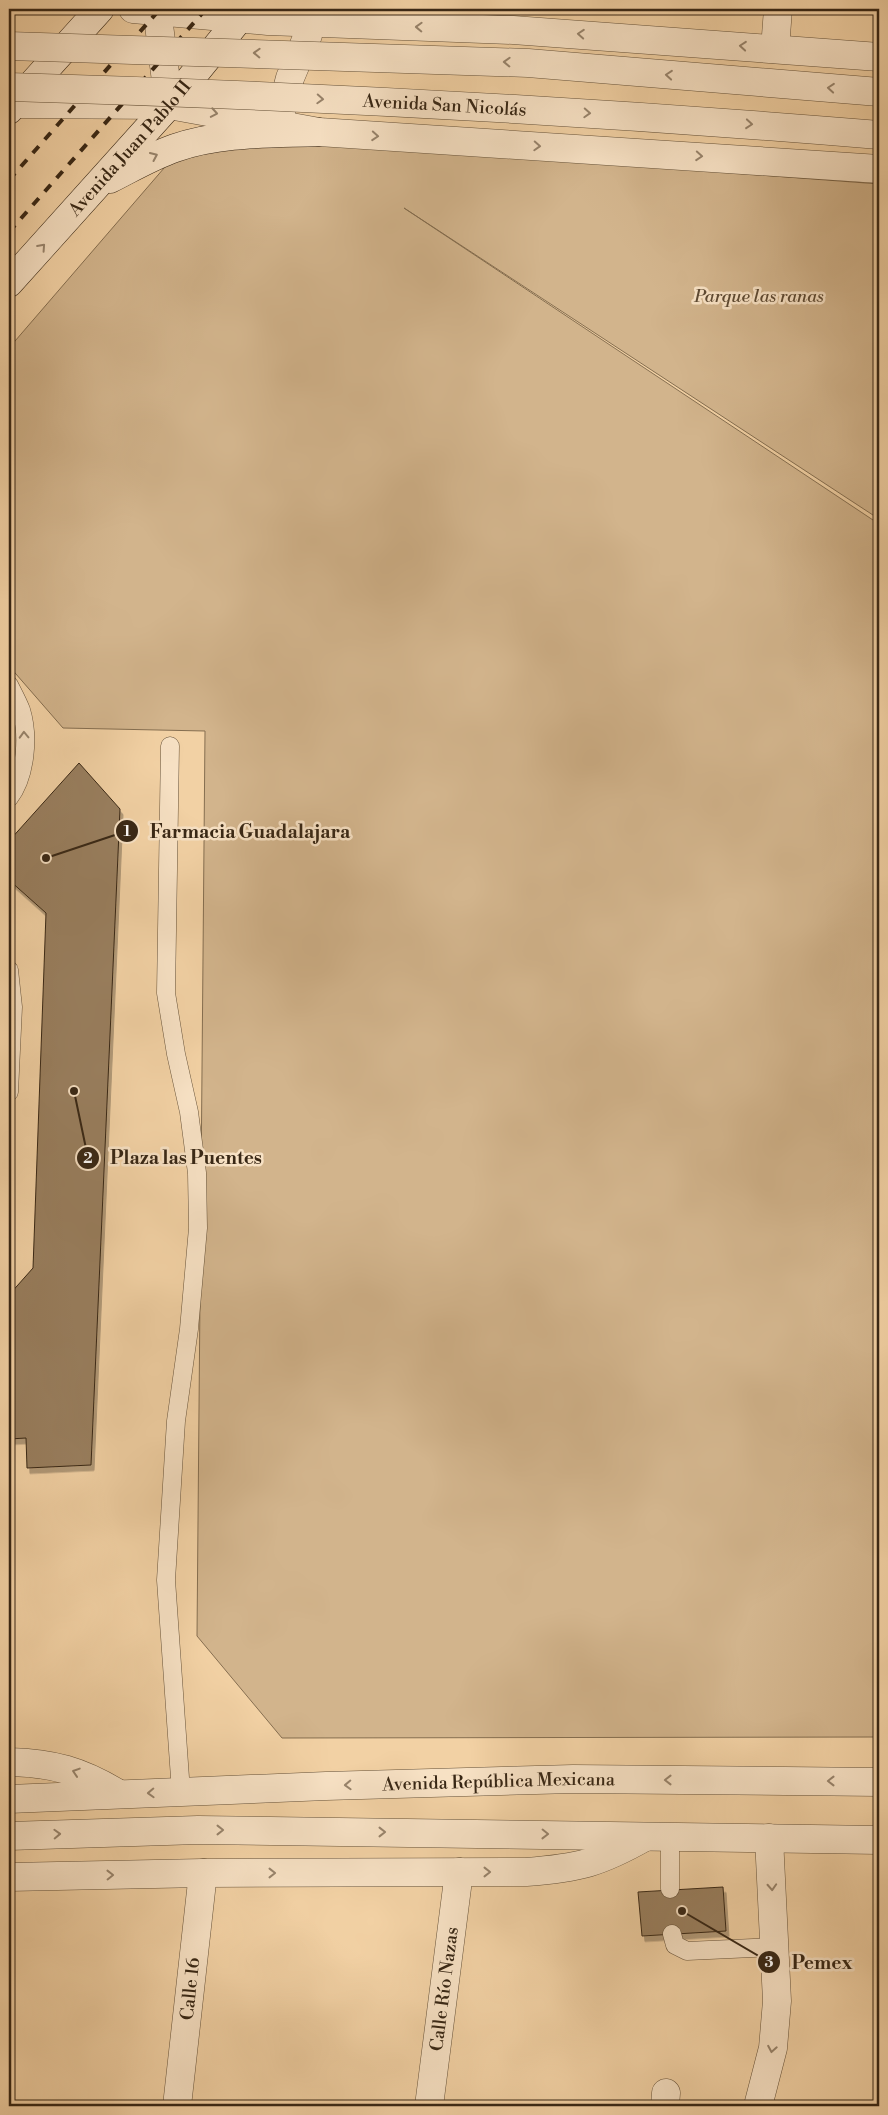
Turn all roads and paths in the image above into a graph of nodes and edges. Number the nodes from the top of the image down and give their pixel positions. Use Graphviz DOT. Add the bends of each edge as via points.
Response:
graph roads {
  1 [pos="100,9"];
  2 [pos="150,9"];
  3 [pos="778,9"];
  4 [pos="244,13"];
  5 [pos="319,16"];
  6 [pos="9,46"];
  7 [pos="775,49"];
  8 [pos="879,57"];
  9 [pos="879,92"];
  10 [pos="10,101"];
  11 [pos="169,105"];
  12 [pos="278,124"];
  13 [pos="320,132"];
  14 [pos="879,135"];
  15 [pos="879,169"];
  16 [pos="96,187"];
  17 [pos="9,283"];
  18 [pos="9,685"];
  19 [pos="170,746"];
  20 [pos="9,798"];
  21 [pos="9,970"];
  22 [pos="9,1092"];
  23 [pos="9,1762"];
  24 [pos="879,1782"];
  25 [pos="181,1792"];
  26 [pos="119,1794"];
  27 [pos="9,1799"];
  28 [pos="9,1836"];
  29 [pos="658,1836"];
  30 [pos="769,1838"];
  31 [pos="879,1840"];
  32 [pos="459,1872"];
  33 [pos="203,1873"];
  34 [pos="9,1877"];
  35 [pos="670,1889"];
  36 [pos="672,1934"];
  37 [pos="775,1947"];
  38 [pos="177,2106"];
  39 [pos="429,2106"];
  40 [pos="758,2106"];
  1 -- 10 [label="street"];
  2 -- 4 [label="street"];
  2 -- 11 [label="street"];
  3 -- 7 [label="street"];
  4 -- 5 [label="street"];
  4 -- 11 [label="street, Avenida Juan Pablo II"];
  7 -- 5 [label="street, one-way"];
  5 -- 12 [label="street" via="290,78"];
  9 -- 6 [label="street, one-way, bridge" via="528,63"];
  7 -- 8 [label="street"];
  10 -- 11 [label="street"];
  10 -- 14 [label="street, Avenida San Nicolás, one-way, bridge" via="163,91 643,116"];
  11 -- 12 [label="street, one-way"];
  11 -- 16 [label="street, Avenida Juan Pablo II"];
  12 -- 13 [label="street"];
  13 -- 15 [label="street, one-way"];
  16 -- 13 [label="street, one-way" via="153,156 178,147 211,139"];
  17 -- 16 [label="street, Avenida Juan Pablo II, one-way"];
  20 -- 18 [label="lane, one-way" via="15,790 22,761 25,731 21,709"];
  19 -- 25 [label="lane" via="166,993 189,1112 198,1228 176,1421 166,1580"];
  21 -- 22 [label="lane" via="13,1006"];
  26 -- 23 [label="street, one-way" via="90,1777 59,1766"];
  24 -- 25 [label="street, Avenida República Mexicana, one-way" via="573,1779"];
  25 -- 26 [label="street, Avenida República Mexicana, one-way"];
  26 -- 27 [label="street, Avenida República Mexicana"];
  28 -- 29 [label="street, one-way" via="208,1830"];
  29 -- 30 [label="street"];
  32 -- 29 [label="street, one-way" via="566,1869 612,1856"];
  29 -- 35 [label="lane"];
  30 -- 31 [label="street"];
  30 -- 37 [label="street, one-way"];
  33 -- 32 [label="street, one-way"];
  32 -- 39 [label="street, Calle Río Nazas"];
  34 -- 33 [label="street, one-way"];
  33 -- 38 [label="street, Calle 16"];
  36 -- 37 [label="lane" via="675,1945 687,1951"];
  37 -- 40 [label="street, one-way" via="777,2001 773,2048"];
}
